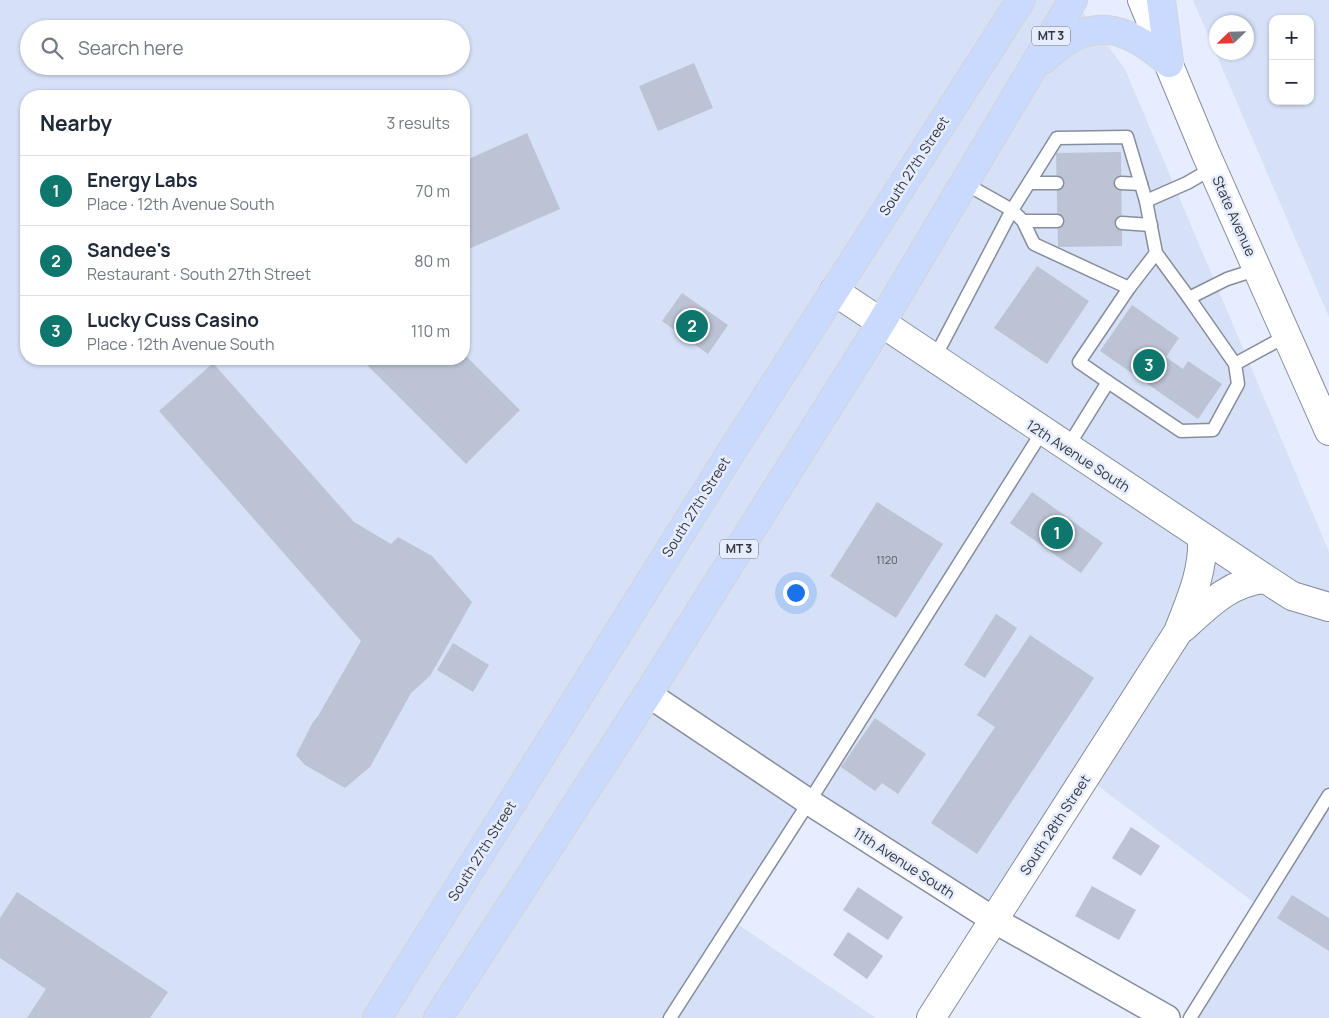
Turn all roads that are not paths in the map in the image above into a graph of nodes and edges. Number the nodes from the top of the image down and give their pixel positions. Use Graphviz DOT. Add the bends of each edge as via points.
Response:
graph roads {
  1 [pos="1021,0"];
  2 [pos="1073,0"];
  3 [pos="1142,0"];
  4 [pos="1162,0"];
  5 [pos="1168,63"];
  6 [pos="1029,73"];
  7 [pos="1213,168"];
  8 [pos="964,183"];
  9 [pos="1029,183"];
  10 [pos="1057,183"];
  11 [pos="1120,183"];
  12 [pos="1142,184"];
  13 [pos="1146,201"];
  14 [pos="1012,210"];
  15 [pos="1023,221"];
  16 [pos="1057,221"];
  17 [pos="1122,223"];
  18 [pos="1151,225"];
  19 [pos="1156,253"];
  20 [pos="1258,270"];
  21 [pos="1129,288"];
  22 [pos="834,291"];
  23 [pos="1189,298"];
  24 [pos="881,323"];
  25 [pos="1288,335"];
  26 [pos="934,359"];
  27 [pos="1235,364"];
  28 [pos="1108,382"];
  29 [pos="1042,432"];
  30 [pos="1329,432"];
  31 [pos="1067,448"];
  32 [pos="1202,537"];
  33 [pos="1265,579"];
  34 [pos="1329,607"];
  35 [pos="1178,632"];
  36 [pos="648,694"];
  37 [pos="1329,795"];
  38 [pos="809,802"];
  39 [pos="994,920"];
  40 [pos="377,1018"];
  41 [pos="438,1018"];
  42 [pos="670,1018"];
  43 [pos="932,1018"];
  44 [pos="1167,1018"];
  45 [pos="1190,1018"];
  1 -- 22 [label="main road, South 27th Street"];
  2 -- 6 [label="main road, MT 3"];
  3 -- 5 [label="main road, State Avenue"];
  4 -- 5 [label="main road"];
  5 -- 6 [label="main road" via="1142,40 1125,33 1096,30 1069,39"];
  5 -- 7 [label="main road, State Avenue"];
  6 -- 8 [label="main road, MT 3"];
  7 -- 13 [label="lane"];
  7 -- 20 [label="main road, State Avenue"];
  8 -- 14 [label="lane"];
  8 -- 24 [label="main road, MT 3"];
  9 -- 10 [label="lane"];
  9 -- 12 [label="lane" via="1057,138 1128,137"];
  9 -- 14 [label="lane"];
  11 -- 12 [label="lane"];
  12 -- 13 [label="lane"];
  13 -- 18 [label="lane"];
  14 -- 15 [label="lane"];
  14 -- 26 [label="lane"];
  15 -- 16 [label="lane"];
  15 -- 21 [label="lane" via="1034,244"];
  17 -- 18 [label="lane"];
  18 -- 19 [label="lane"];
  19 -- 21 [label="lane"];
  19 -- 23 [label="lane"];
  20 -- 23 [label="lane" via="1227,279"];
  20 -- 25 [label="main road, State Avenue"];
  21 -- 28 [label="lane" via="1079,362"];
  22 -- 24 [label="main road, 12th Avenue South"];
  22 -- 40 [label="main road, South 27th Street"];
  23 -- 27 [label="lane"];
  24 -- 26 [label="main road, 12th Avenue South"];
  24 -- 36 [label="main road, MT 3"];
  25 -- 27 [label="lane"];
  25 -- 30 [label="main road, State Avenue"];
  26 -- 29 [label="main road, 12th Avenue South"];
  27 -- 28 [label="lane" via="1238,384 1213,430 1181,431"];
  28 -- 31 [label="lane"];
  29 -- 31 [label="main road, 12th Avenue South"];
  29 -- 38 [label="lane"];
  31 -- 32 [label="main road, 12th Avenue South"];
  32 -- 33 [label="main road, 12th Avenue South"];
  32 -- 35 [label="main road, South 28th Street" via="1196,587"];
  33 -- 34 [label="main road, 12th Avenue South" via="1292,596"];
  33 -- 35 [label="main road, South 28th Street" via="1250,580 1218,596"];
  35 -- 39 [label="main road, South 28th Street"];
  36 -- 38 [label="street, 11th Avenue South"];
  36 -- 41 [label="main road, MT 3"];
  37 -- 45 [label="lane"];
  38 -- 39 [label="street, 11th Avenue South"];
  38 -- 42 [label="lane"];
  39 -- 43 [label="main road, South 28th Street"];
  39 -- 44 [label="street, 11th Avenue South"];
}
